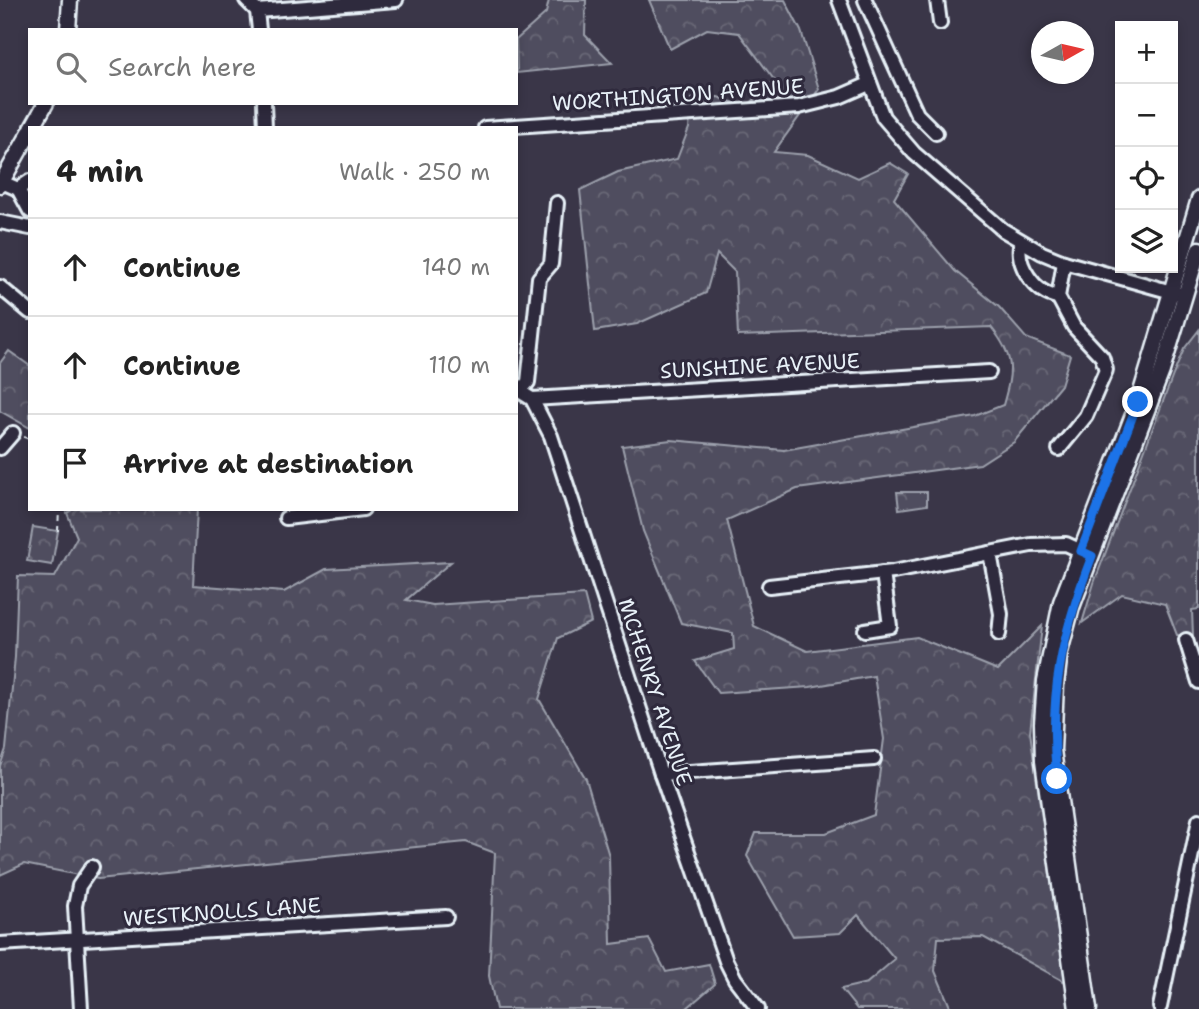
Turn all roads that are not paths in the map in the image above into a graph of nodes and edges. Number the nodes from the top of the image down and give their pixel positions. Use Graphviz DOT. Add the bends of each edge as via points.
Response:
graph roads {
  1 [pos="70,0"];
  2 [pos="246,0"];
  3 [pos="396,0"];
  4 [pos="839,0"];
  5 [pos="865,0"];
  6 [pos="937,0"];
  7 [pos="257,11"];
  8 [pos="940,23"];
  9 [pos="68,28"];
  10 [pos="259,28"];
  11 [pos="869,84"];
  12 [pos="45,105"];
  13 [pos="264,105"];
  14 [pos="34,126"];
  15 [pos="265,126"];
  16 [pos="515,126"];
  17 [pos="936,133"];
  18 [pos="28,137"];
  19 [pos="3,176"];
  20 [pos="1199,199"];
  21 [pos="26,200"];
  22 [pos="557,203"];
  23 [pos="0,222"];
  24 [pos="28,228"];
  25 [pos="1021,242"];
  26 [pos="1199,249"];
  27 [pos="1064,262"];
  28 [pos="0,287"];
  29 [pos="1179,294"];
  30 [pos="1058,297"];
  31 [pos="28,310"];
  32 [pos="989,372"];
  33 [pos="518,390"];
  34 [pos="533,399"];
  35 [pos="13,433"];
  36 [pos="0,448"];
  37 [pos="1059,449"];
  38 [pos="346,511"];
  39 [pos="286,518"];
  40 [pos="990,553"];
  41 [pos="1086,553"];
  42 [pos="883,573"];
  43 [pos="769,586"];
  44 [pos="864,630"];
  45 [pos="999,634"];
  46 [pos="1186,640"];
  47 [pos="1199,682"];
  48 [pos="874,759"];
  49 [pos="661,774"];
  50 [pos="1199,820"];
  51 [pos="92,867"];
  52 [pos="446,917"];
  53 [pos="77,940"];
  54 [pos="0,944"];
  55 [pos="1159,1008"];
  56 [pos="81,1009"];
  57 [pos="758,1009"];
  58 [pos="1077,1009"];
  59 [pos="1089,1009"];
  1 -- 9 [label="main road"];
  2 -- 7 [label="street"];
  3 -- 7 [label="street"];
  4 -- 11 [label="street"];
  5 -- 17 [label="street" via="917,114"];
  6 -- 8 [label="street"];
  7 -- 10 [label="street"];
  11 -- 16 [label="street, WORTHINGTON AVENUE" via="799,107"];
  11 -- 25 [label="street" via="883,117 914,153"];
  12 -- 14 [label="main road"];
  13 -- 15 [label="street"];
  18 -- 19 [label="main road"];
  19 -- 21 [label="street"];
  20 -- 29 [label="main road"];
  22 -- 33 [label="street" via="551,264 540,278 528,382"];
  23 -- 24 [label="street"];
  25 -- 27 [label="street"];
  25 -- 30 [label="street" via="1021,265 1044,291"];
  26 -- 29 [label="main road"];
  27 -- 29 [label="street"];
  27 -- 30 [label="street"];
  28 -- 31 [label="street"];
  29 -- 41 [label="main road" via="1162,371"];
  30 -- 37 [label="street" via="1074,327 1102,357 1106,370 1086,416"];
  32 -- 34 [label="street, SUNSHINE AVENUE"];
  33 -- 34 [label="street"];
  34 -- 49 [label="street, MCHENRY AVENUE" via="551,436"];
  35 -- 36 [label="street"];
  38 -- 39 [label="street"];
  40 -- 41 [label="street" via="1066,544"];
  40 -- 42 [label="street"];
  40 -- 45 [label="street" via="1002,614"];
  41 -- 58 [label="main road" via="1062,602 1045,681 1042,723 1047,803"];
  41 -- 59 [label="main road" via="1060,652 1054,750"];
  42 -- 43 [label="street"];
  42 -- 44 [label="street" via="890,626"];
  46 -- 47 [label="street"];
  48 -- 49 [label="street"];
  49 -- 57 [label="street, MCHENRY AVENUE" via="726,961"];
  50 -- 55 [label="street"];
  51 -- 53 [label="street" via="76,896"];
  52 -- 53 [label="street, WESTKNOLLS LANE"];
  53 -- 54 [label="street, WESTKNOLLS LANE"];
  53 -- 56 [label="street"];
}
